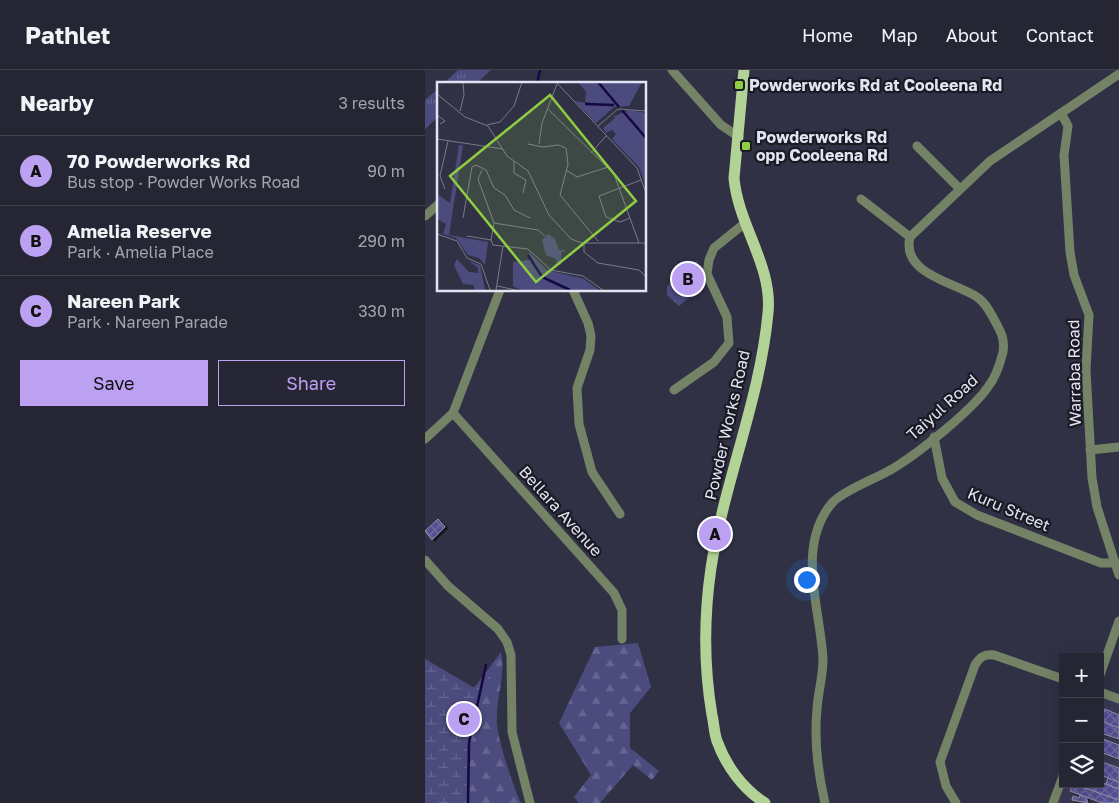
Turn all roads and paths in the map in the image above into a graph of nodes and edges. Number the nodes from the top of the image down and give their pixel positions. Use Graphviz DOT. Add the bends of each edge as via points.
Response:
graph roads {
  1 [pos="673,70"];
  2 [pos="744,70"];
  3 [pos="1119,74"];
  4 [pos="1061,113"];
  5 [pos="739,137"];
  6 [pos="917,146"];
  7 [pos="959,188"];
  8 [pos="861,199"];
  9 [pos="437,206"];
  10 [pos="425,216"];
  11 [pos="745,223"];
  12 [pos="909,238"];
  13 [pos="500,291"];
  14 [pos="573,291"];
  15 [pos="674,390"];
  16 [pos="453,413"];
  17 [pos="934,437"];
  18 [pos="425,439"];
  19 [pos="1119,447"];
  20 [pos="1091,450"];
  21 [pos="620,514"];
  22 [pos="425,560"];
  23 [pos="1116,563"];
  24 [pos="1119,575"];
  25 [pos="1119,621"];
  26 [pos="621,639"];
  27 [pos="1104,664"];
  28 [pos="1059,678"];
  29 [pos="1104,693"];
  30 [pos="1119,698"];
  31 [pos="1059,787"];
  32 [pos="760,802"];
  33 [pos="530,803"];
  34 [pos="825,803"];
  35 [pos="956,803"];
  36 [pos="1053,803"];
  1 -- 5 [label="street" via="721,124"];
  2 -- 5 [label="main road, Powder Works Road"];
  3 -- 4 [label="street"];
  4 -- 7 [label="street" via="990,161"];
  4 -- 20 [label="street, Warraba Road" via="1068,126 1064,155 1070,252 1074,274 1089,315 1086,370"];
  5 -- 11 [label="main road, Powder Works Road" via="735,194"];
  6 -- 7 [label="street"];
  7 -- 12 [label="street"];
  8 -- 12 [label="street"];
  9 -- 10 [label="street"];
  11 -- 15 [label="street" via="714,248 707,274 727,317 729,343 714,362"];
  11 -- 32 [label="main road, Powder Works Road" via="765,276 768,314 753,397 711,567 708,691 717,741 737,778"];
  12 -- 17 [label="street, Taiyul Road" via="907,247 915,264 977,297 1003,335 999,366 988,388"];
  13 -- 16 [label="street"];
  14 -- 21 [label="street" via="591,336 590,350 577,388 579,424 592,472"];
  16 -- 18 [label="street"];
  16 -- 26 [label="street, Bellara Avenue" via="614,593 622,610"];
  17 -- 23 [label="street, Kuru Street" via="942,478 955,502 977,515 1101,564"];
  17 -- 34 [label="street, Taiyul Road" via="898,466 833,501 819,520 815,532 814,594 823,661 817,711 818,760"];
  19 -- 20 [label="street"];
  20 -- 23 [label="street, Warraba Road" via="1097,507"];
  22 -- 33 [label="street" via="448,586 497,628 507,642 511,655 511,732"];
  23 -- 24 [label="street, Warraba Road"];
  25 -- 27 [label="street"];
  28 -- 35 [label="street" via="994,655 979,658 940,762 946,786"];
  29 -- 30 [label="street"];
  31 -- 36 [label="street"];
}
